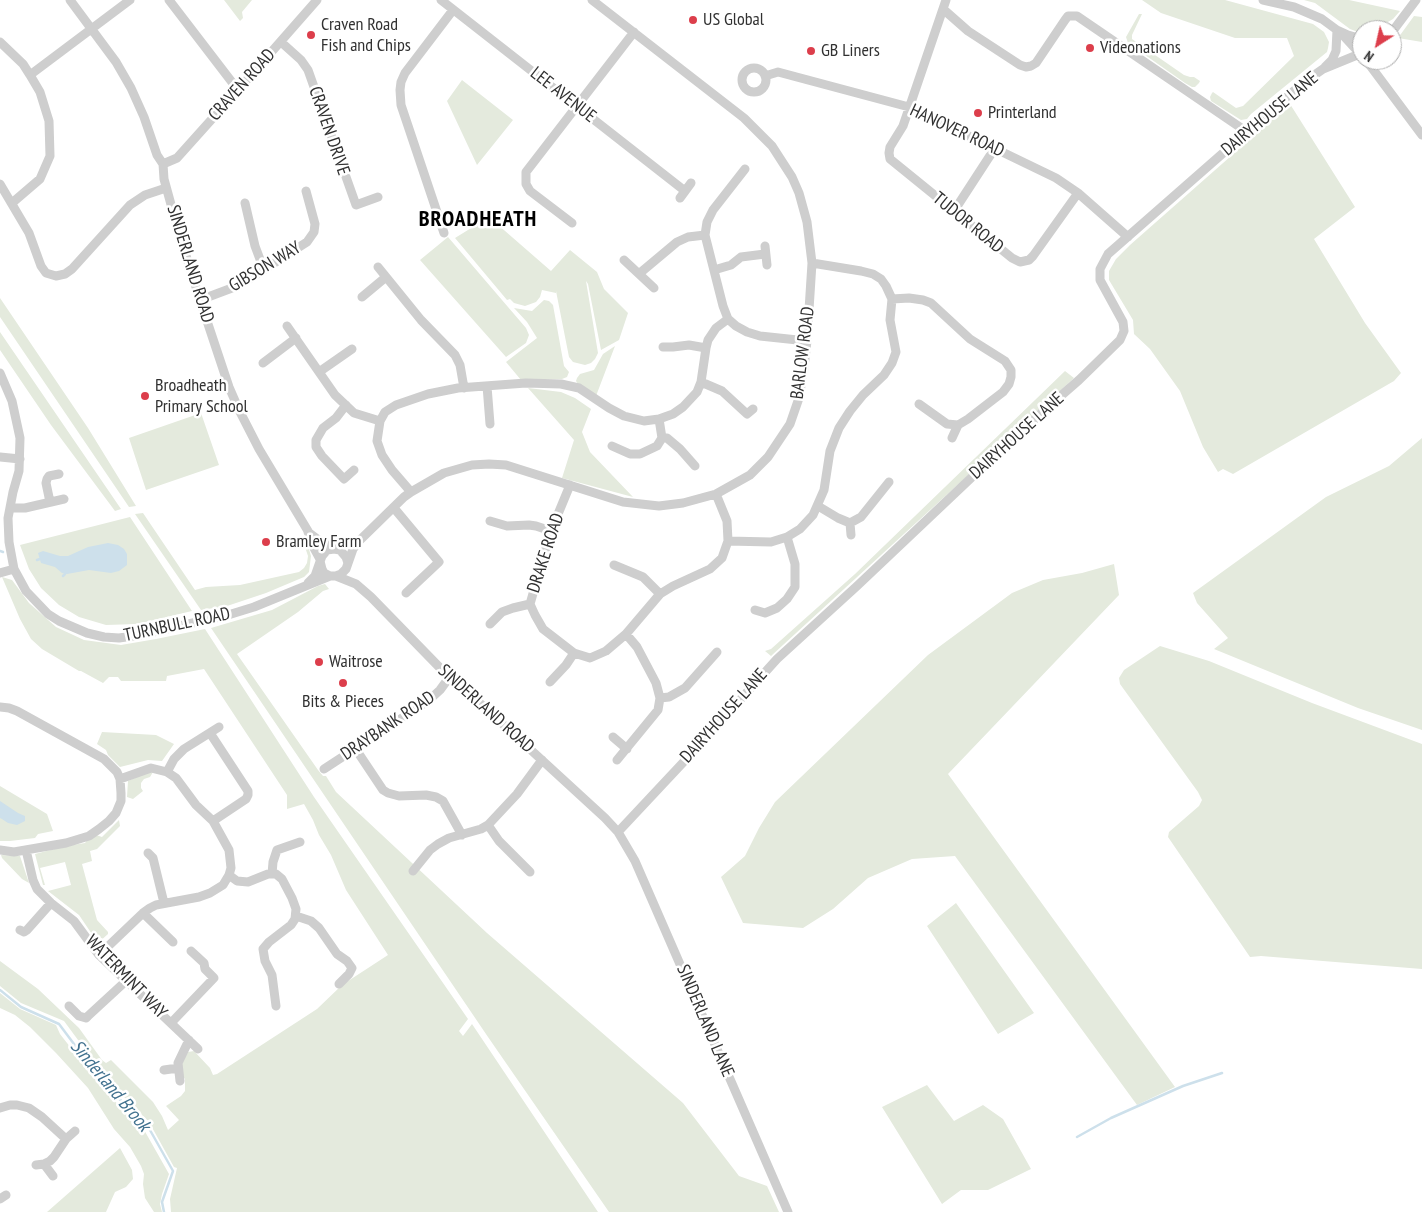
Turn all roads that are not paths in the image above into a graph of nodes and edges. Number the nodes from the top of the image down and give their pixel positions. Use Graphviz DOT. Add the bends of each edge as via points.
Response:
graph roads {
  1 [pos="70,0"];
  2 [pos="130,0"];
  3 [pos="169,0"];
  4 [pos="317,0"];
  5 [pos="441,0"];
  6 [pos="592,0"];
  7 [pos="1263,0"];
  8 [pos="1416,0"];
  9 [pos="944,4"];
  10 [pos="453,10"];
  11 [pos="1401,20"];
  12 [pos="92,29"];
  13 [pos="1337,30"];
  14 [pos="634,32"];
  15 [pos="1352,36"];
  16 [pos="0,42"];
  17 [pos="281,42"];
  18 [pos="1352,45"];
  19 [pos="1352,60"];
  20 [pos="1323,69"];
  21 [pos="1373,70"];
  22 [pos="30,75"];
  23 [pos="765,76"];
  24 [pos="238,90"];
  25 [pos="576,106"];
  26 [pos="909,107"];
  27 [pos="1247,132"];
  28 [pos="1422,136"];
  29 [pos="995,148"];
  30 [pos="163,164"];
  31 [pos="745,169"];
  32 [pos="0,184"];
  33 [pos="166,188"];
  34 [pos="306,191"];
  35 [pos="685,191"];
  36 [pos="1078,193"];
  37 [pos="378,197"];
  38 [pos="12,203"];
  39 [pos="245,203"];
  40 [pos="954,212"];
  41 [pos="572,223"];
  42 [pos="444,233"];
  43 [pos="705,235"];
  44 [pos="1128,237"];
  45 [pos="624,260"];
  46 [pos="812,263"];
  47 [pos="767,265"];
  48 [pos="378,266"];
  49 [pos="264,270"];
  50 [pos="714,270"];
  51 [pos="640,273"];
  52 [pos="386,276"];
  53 [pos="654,288"];
  54 [pos="362,297"];
  55 [pos="892,299"];
  56 [pos="200,300"];
  57 [pos="728,319"];
  58 [pos="287,326"];
  59 [pos="296,338"];
  60 [pos="807,342"];
  61 [pos="664,346"];
  62 [pos="352,348"];
  63 [pos="706,348"];
  64 [pos="263,363"];
  65 [pos="319,372"];
  66 [pos="0,373"];
  67 [pos="701,382"];
  68 [pos="488,386"];
  69 [pos="464,388"];
  70 [pos="919,404"];
  71 [pos="346,405"];
  72 [pos="753,409"];
  73 [pos="659,419"];
  74 [pos="380,421"];
  75 [pos="490,424"];
  76 [pos="958,425"];
  77 [pos="662,438"];
  78 [pos="952,438"];
  79 [pos="612,446"];
  80 [pos="0,457"];
  81 [pos="20,458"];
  82 [pos="695,466"];
  83 [pos="354,470"];
  84 [pos="59,474"];
  85 [pos="890,482"];
  86 [pos="570,485"];
  87 [pos="411,492"];
  88 [pos="716,494"];
  89 [pos="64,499"];
  90 [pos="50,502"];
  91 [pos="818,506"];
  92 [pos="10,508"];
  93 [pos="394,508"];
  94 [pos="490,521"];
  95 [pos="850,523"];
  96 [pos="308,531"];
  97 [pos="551,531"];
  98 [pos="851,535"];
  99 [pos="788,537"];
  100 [pos="359,541"];
  101 [pos="728,541"];
  102 [pos="335,549"];
  103 [pos="320,560"];
  104 [pos="347,565"];
  105 [pos="614,565"];
  106 [pos="14,569"];
  107 [pos="0,573"];
  108 [pos="333,576"];
  109 [pos="356,584"];
  110 [pos="304,586"];
  111 [pos="406,593"];
  112 [pos="660,594"];
  113 [pos="530,604"];
  114 [pos="755,610"];
  115 [pos="490,624"];
  116 [pos="626,634"];
  117 [pos="717,652"];
  118 [pos="574,653"];
  119 [pos="448,679"];
  120 [pos="550,682"];
  121 [pos="660,698"];
  122 [pos="0,707"];
  123 [pos="219,727"];
  124 [pos="210,733"];
  125 [pos="613,737"];
  126 [pos="356,748"];
  127 [pos="627,748"];
  128 [pos="542,760"];
  129 [pos="617,760"];
  130 [pos="324,769"];
  131 [pos="167,772"];
  132 [pos="120,779"];
  133 [pos="213,821"];
  134 [pos="488,825"];
  135 [pos="618,832"];
  136 [pos="462,835"];
  137 [pos="300,842"];
  138 [pos="0,850"];
  139 [pos="26,850"];
  140 [pos="148,853"];
  141 [pos="413,871"];
  142 [pos="530,873"];
  143 [pos="272,874"];
  144 [pos="229,876"];
  145 [pos="164,903"];
  146 [pos="53,904"];
  147 [pos="143,913"];
  148 [pos="296,916"];
  149 [pos="20,930"];
  150 [pos="174,942"];
  151 [pos="192,950"];
  152 [pos="99,955"];
  153 [pos="126,981"];
  154 [pos="339,984"];
  155 [pos="69,1006"];
  156 [pos="276,1006"];
  157 [pos="171,1023"];
  158 [pos="189,1040"];
  159 [pos="198,1049"];
  160 [pos="178,1068"];
  161 [pos="164,1070"];
  162 [pos="180,1081"];
  163 [pos="0,1108"];
  164 [pos="74,1130"];
  165 [pos="66,1139"];
  166 [pos="53,1176"];
  167 [pos="788,1212"];
  1 -- 12 [label="street, SINDERLAND ROAD"];
  2 -- 12 [label="street"];
  3 -- 24 [label="street"];
  4 -- 17 [label="street, CRAVEN ROAD"];
  5 -- 10 [label="street, LEE AVENUE"];
  6 -- 14 [label="street, BARLOW ROAD"];
  7 -- 13 [label="street" via="1304,10"];
  8 -- 11 [label="street"];
  9 -- 26 [label="street"];
  9 -- 27 [label="street" via="968,32 1026,67 1036,63 1064,20 1068,16 1077,16"];
  10 -- 25 [label="street, LEE AVENUE"];
  10 -- 42 [label="street" via="405,73 400,90"];
  12 -- 22 [label="street"];
  12 -- 30 [label="street, SINDERLAND ROAD" via="131,88"];
  13 -- 15 [label="street"];
  13 -- 18 [label="street"];
  13 -- 20 [label="street" via="1336,51"];
  14 -- 25 [label="street"];
  14 -- 46 [label="street, BARLOW ROAD" via="744,118 772,146 799,193 807,222"];
  16 -- 22 [label="street"];
  17 -- 24 [label="street, CRAVEN ROAD"];
  17 -- 37 [label="street, CRAVEN DRIVE" via="308,70 356,205"];
  19 -- 20 [label="street, DAIRYHOUSE LANE"];
  20 -- 27 [label="street, DAIRYHOUSE LANE" via="1302,83"];
  21 -- 28 [label="street"];
  22 -- 38 [label="street" via="40,92 49,121 50,156 40,179"];
  23 -- 26 [label="street, HANOVER ROAD" via="778,72"];
  24 -- 30 [label="street, CRAVEN ROAD" via="176,158"];
  25 -- 35 [label="street, LEE AVENUE"];
  25 -- 41 [label="street" via="528,169 525,180 530,191"];
  26 -- 29 [label="street, HANOVER ROAD"];
  26 -- 40 [label="street, TUDOR ROAD" via="903,126 890,146 890,159"];
  27 -- 44 [label="street, DAIRYHOUSE LANE"];
  29 -- 36 [label="street, HANOVER ROAD" via="1056,178"];
  29 -- 40 [label="street"];
  30 -- 33 [label="street, SINDERLAND ROAD"];
  31 -- 43 [label="street" via="713,210"];
  32 -- 38 [label="street"];
  33 -- 38 [label="street" via="145,195 130,205 72,269 56,276 46,273 41,266 29,233"];
  33 -- 56 [label="street, SINDERLAND ROAD"];
  34 -- 49 [label="street, GIBSON WAY" via="315,224 314,232 308,242"];
  36 -- 40 [label="street, TUDOR ROAD" via="1033,256 1020,262"];
  36 -- 44 [label="street, HANOVER ROAD"];
  39 -- 49 [label="street"];
  43 -- 50 [label="street"];
  43 -- 51 [label="street" via="677,242"];
  44 -- 135 [label="street, DAIRYHOUSE LANE" via="1108,254 1100,274 1100,280 1123,322 1120,340 776,659"];
  45 -- 51 [label="street"];
  46 -- 55 [label="street" via="873,274 881,279"];
  46 -- 60 [label="street, BARLOW ROAD"];
  47 -- 50 [label="street" via="765,250"];
  48 -- 52 [label="street"];
  49 -- 56 [label="street, GIBSON WAY" via="240,286"];
  50 -- 57 [label="street"];
  51 -- 53 [label="street"];
  52 -- 54 [label="street"];
  52 -- 69 [label="street" via="454,355 460,365"];
  55 -- 76 [label="street" via="909,298 931,303 970,339 1005,361 1011,370 1009,384 1003,392"];
  55 -- 91 [label="street" via="890,320 896,352 884,374 850,410 839,428 830,451"];
  56 -- 96 [label="street, SINDERLAND ROAD" via="239,410"];
  57 -- 60 [label="street" via="746,332"];
  57 -- 63 [label="street" via="711,334"];
  58 -- 59 [label="street"];
  59 -- 64 [label="street"];
  59 -- 65 [label="street"];
  60 -- 88 [label="street, BARLOW ROAD" via="799,398 790,424 768,457 750,475"];
  61 -- 63 [label="street"];
  62 -- 65 [label="street"];
  63 -- 67 [label="street"];
  65 -- 71 [label="street"];
  66 -- 81 [label="street, TURNBULL ROAD" via="16,416"];
  67 -- 72 [label="street" via="722,391 747,414"];
  67 -- 73 [label="street" via="697,392 683,407"];
  68 -- 69 [label="street"];
  68 -- 73 [label="street" via="561,384 579,388 624,416 644,421"];
  68 -- 75 [label="street"];
  69 -- 74 [label="street" via="428,394 396,405 385,412"];
  70 -- 76 [label="street" via="947,424"];
  71 -- 74 [label="street" via="354,413"];
  71 -- 83 [label="street" via="323,428 316,447 344,479"];
  73 -- 77 [label="street"];
  74 -- 87 [label="street" via="378,441 382,455"];
  76 -- 78 [label="street"];
  77 -- 79 [label="street" via="657,446 640,454 630,454"];
  77 -- 82 [label="street" via="680,449"];
  80 -- 81 [label="street"];
  81 -- 92 [label="street, TURNBULL ROAD"];
  84 -- 90 [label="street" via="46,479"];
  85 -- 95 [label="street" via="861,517"];
  86 -- 87 [label="street, BARLOW ROAD" via="506,465 489,464 444,473"];
  86 -- 88 [label="street, BARLOW ROAD" via="623,502 657,506"];
  86 -- 97 [label="street, DRAKE ROAD"];
  87 -- 93 [label="street, BARLOW ROAD"];
  88 -- 101 [label="street" via="726,520"];
  89 -- 90 [label="street"];
  90 -- 92 [label="street"];
  91 -- 95 [label="street"];
  91 -- 99 [label="street" via="800,529"];
  92 -- 106 [label="street, TURNBULL ROAD" via="8,532"];
  93 -- 100 [label="street, BARLOW ROAD"];
  93 -- 111 [label="street" via="439,562"];
  94 -- 97 [label="street" via="507,526 528,524"];
  95 -- 98 [label="street"];
  96 -- 102 [label="street, SINDERLAND ROAD"];
  96 -- 103 [label="street, SINDERLAND ROAD"];
  97 -- 113 [label="street, DRAKE ROAD"];
  99 -- 101 [label="street" via="771,542"];
  99 -- 114 [label="street" via="795,564 795,587 777,608 765,613"];
  100 -- 102 [label="street, BARLOW ROAD"];
  100 -- 104 [label="street, BARLOW ROAD"];
  101 -- 112 [label="street" via="722,558 710,569"];
  102 -- 103 [label="street" via="327,550"];
  102 -- 104 [label="street, SINDERLAND ROAD" via="344,553"];
  103 -- 108 [label="street, SINDERLAND ROAD" via="322,569"];
  103 -- 110 [label="street" via="315,576"];
  104 -- 108 [label="street" via="344,572"];
  104 -- 109 [label="street, SINDERLAND ROAD"];
  105 -- 112 [label="street" via="643,577"];
  106 -- 107 [label="street"];
  106 -- 110 [label="street, TURNBULL ROAD" via="26,592 48,614 87,633 119,638 228,615"];
  108 -- 109 [label="street, SINDERLAND ROAD"];
  108 -- 110 [label="street, TURNBULL ROAD"];
  109 -- 119 [label="street, SINDERLAND ROAD"];
  112 -- 116 [label="street"];
  113 -- 115 [label="street" via="502,612"];
  113 -- 118 [label="street, DRAKE ROAD" via="543,629"];
  116 -- 118 [label="street" via="606,651 590,658"];
  116 -- 121 [label="street" via="637,646"];
  117 -- 121 [label="street" via="685,688"];
  118 -- 120 [label="street"];
  119 -- 126 [label="street, DRAYBANK ROAD" via="428,700"];
  119 -- 128 [label="street, SINDERLAND ROAD" via="471,694"];
  121 -- 127 [label="street" via="658,710"];
  122 -- 132 [label="street" via="17,711 104,760"];
  123 -- 124 [label="street"];
  124 -- 131 [label="street" via="181,752"];
  124 -- 133 [label="street" via="248,791 246,799"];
  125 -- 127 [label="street"];
  126 -- 130 [label="street, DRAYBANK ROAD"];
  126 -- 136 [label="street" via="383,790 399,796 436,797 443,801"];
  127 -- 129 [label="street"];
  128 -- 134 [label="street"];
  128 -- 135 [label="street, SINDERLAND ROAD"];
  131 -- 132 [label="street" via="151,768"];
  131 -- 133 [label="street"];
  132 -- 139 [label="street" via="119,807 99,829 80,839"];
  133 -- 144 [label="street" via="229,850"];
  134 -- 136 [label="street"];
  134 -- 142 [label="street"];
  135 -- 167 [label="street, SINDERLAND LANE" via="639,870"];
  136 -- 141 [label="street" via="438,844"];
  137 -- 143 [label="street" via="277,850"];
  138 -- 139 [label="street"];
  139 -- 146 [label="street, WATERMINT WAY" via="37,888"];
  140 -- 145 [label="street" via="153,858"];
  143 -- 144 [label="street" via="248,882"];
  143 -- 148 [label="street" via="282,878"];
  144 -- 145 [label="street" via="223,885 210,893"];
  145 -- 147 [label="street"];
  146 -- 149 [label="street" via="27,930"];
  146 -- 152 [label="street, WATERMINT WAY" via="74,920"];
  147 -- 150 [label="street"];
  147 -- 152 [label="street"];
  148 -- 154 [label="street" via="311,921 337,954 348,961 352,968"];
  148 -- 156 [label="street" via="291,925 263,949 272,975"];
  151 -- 157 [label="street" via="214,978"];
  152 -- 153 [label="street, WATERMINT WAY"];
  153 -- 155 [label="street" via="86,1018"];
  153 -- 157 [label="street, WATERMINT WAY"];
  157 -- 158 [label="street, WATERMINT WAY"];
  158 -- 159 [label="street, WATERMINT WAY"];
  158 -- 160 [label="street"];
  160 -- 161 [label="street"];
  160 -- 162 [label="street"];
  163 -- 165 [label="street" via="17,1104 29,1108"];
  164 -- 165 [label="street"];
  165 -- 166 [label="street" via="54,1157 40,1165"];
}
